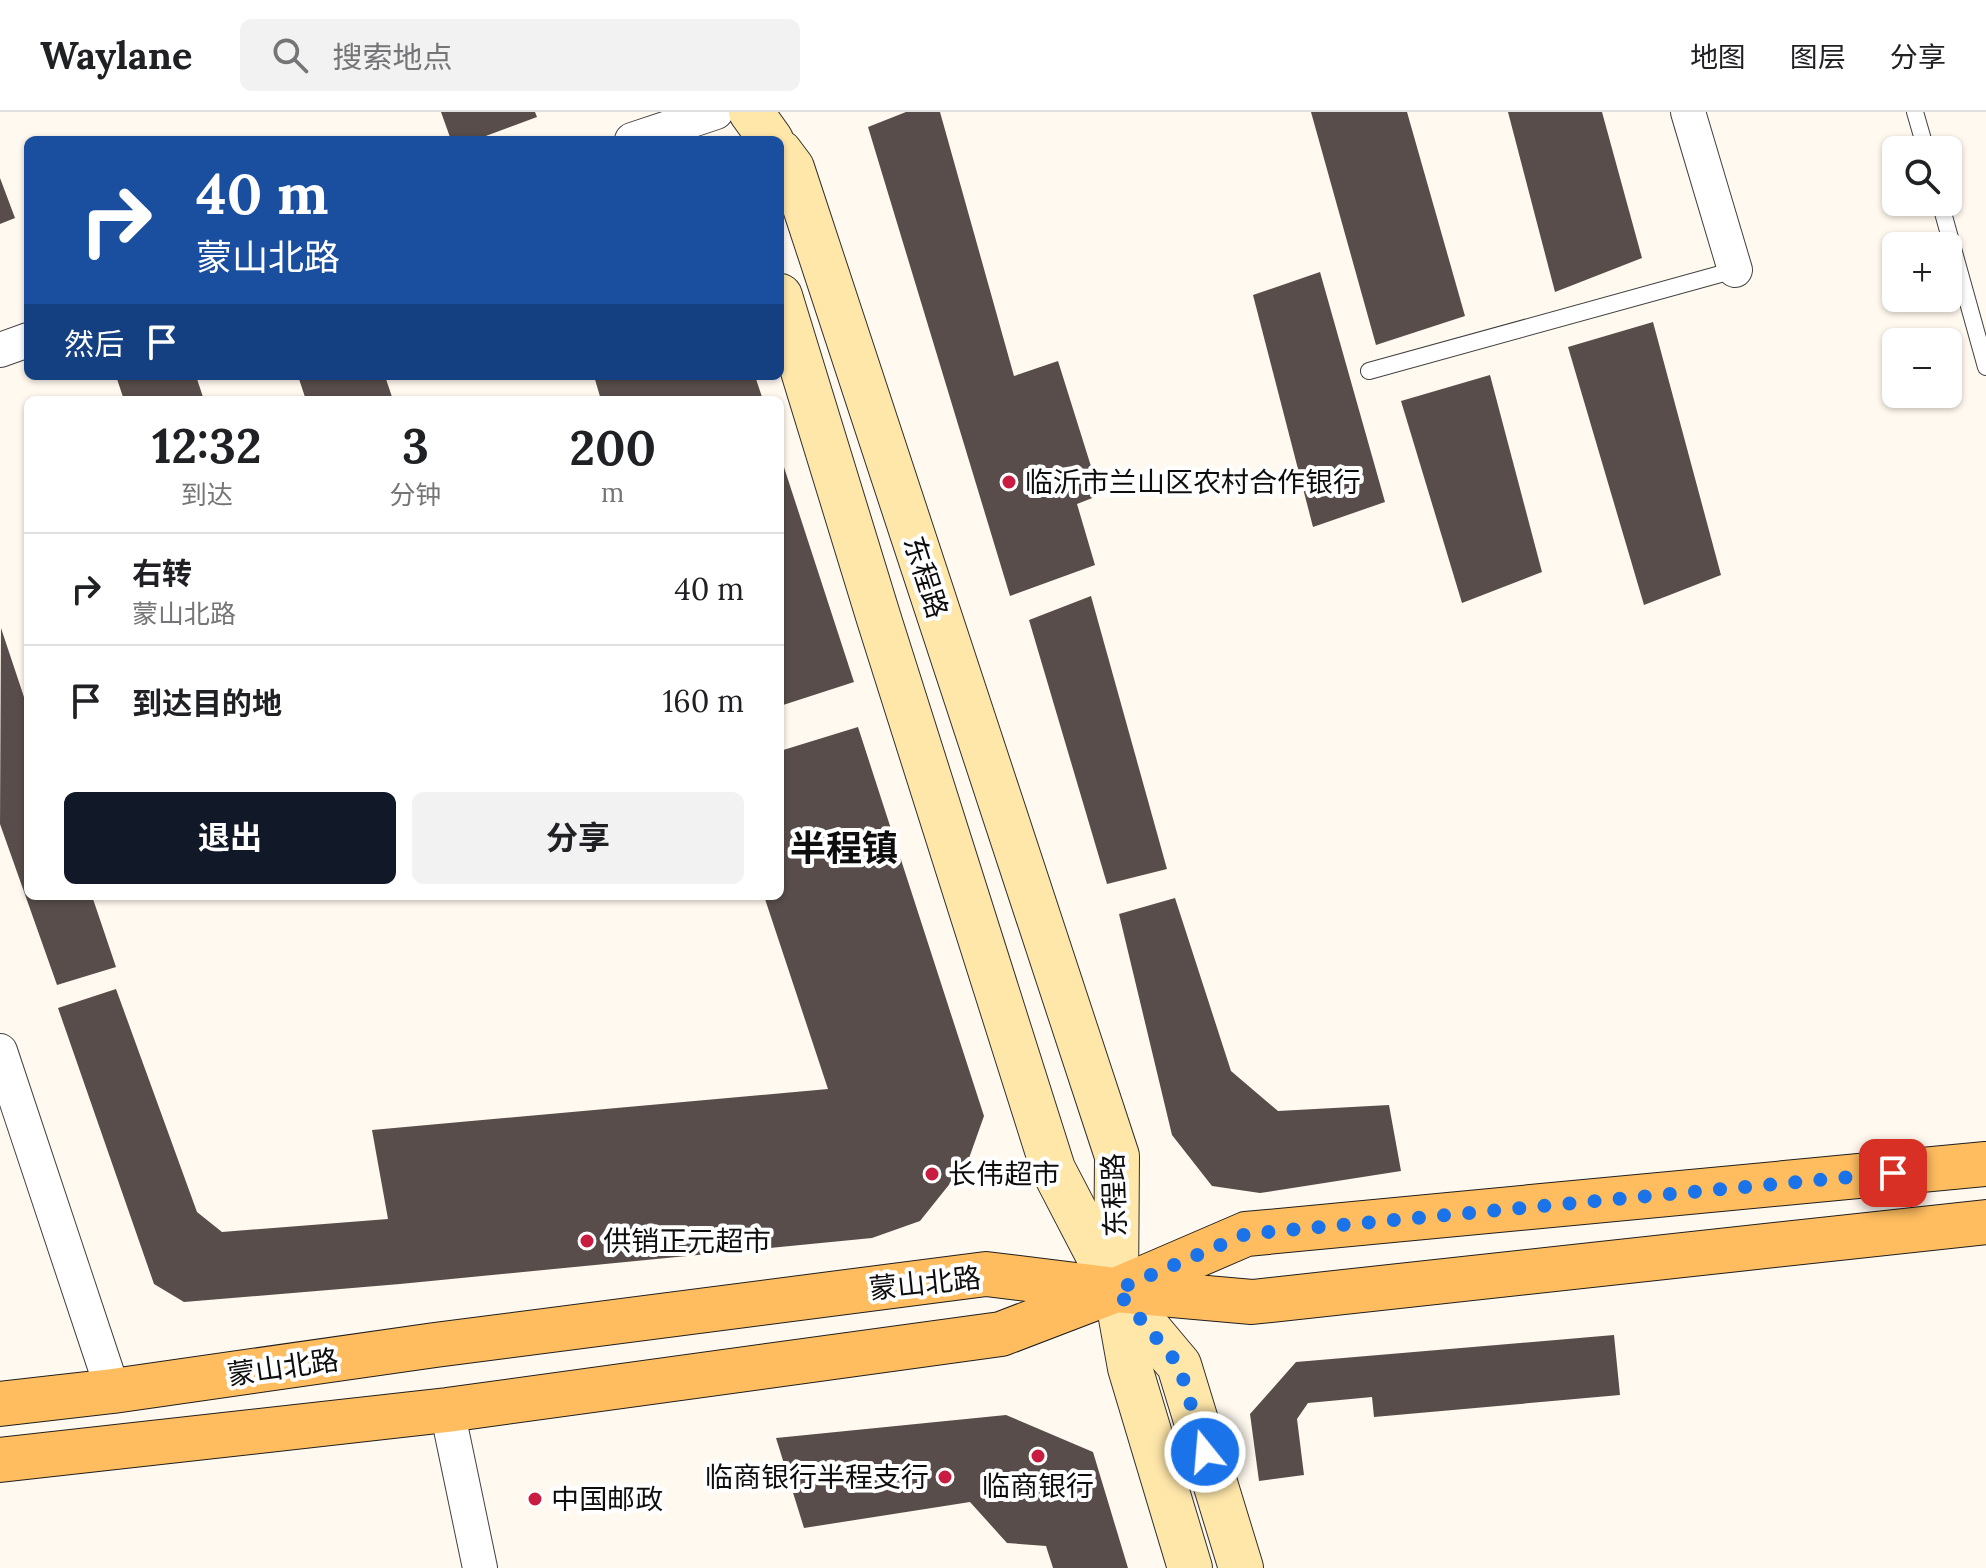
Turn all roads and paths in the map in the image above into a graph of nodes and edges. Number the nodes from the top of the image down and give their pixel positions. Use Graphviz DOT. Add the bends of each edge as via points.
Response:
graph roads {
  1 [pos="716,112"];
  2 [pos="744,112"];
  3 [pos="751,112"];
  4 [pos="1688,112"];
  5 [pos="1915,112"];
  6 [pos="644,136"];
  7 [pos="744,136"];
  8 [pos="768,136"];
  9 [pos="1922,136"];
  10 [pos="784,157"];
  11 [pos="1944,216"];
  12 [pos="1735,270"];
  13 [pos="784,309"];
  14 [pos="24,341"];
  15 [pos="0,350"];
  16 [pos="1986,367"];
  17 [pos="1369,371"];
  18 [pos="0,1051"];
  19 [pos="1986,1164"];
  20 [pos="1986,1222"];
  21 [pos="1116,1290"];
  22 [pos="113,1391"];
  23 [pos="0,1404"];
  24 [pos="447,1410"];
  25 [pos="0,1460"];
  26 [pos="480,1568"];
  27 [pos="1190,1568"];
  28 [pos="1241,1568"];
  1 -- 6 [label="street"];
  2 -- 7 [label="main road"];
  3 -- 8 [label="main road"];
  4 -- 12 [label="street"];
  5 -- 9 [label="lane"];
  10 -- 21 [label="main road, 东程路" via="792,168 1117,1156"];
  11 -- 16 [label="lane"];
  12 -- 17 [label="lane"];
  13 -- 21 [label="main road, 东程路" via="1053,1169"];
  14 -- 15 [label="street"];
  18 -- 22 [label="street"];
  19 -- 21 [label="main road" via="1246,1234"];
  20 -- 21 [label="main road, 蒙山北路" via="1252,1302"];
  21 -- 22 [label="main road, 蒙山北路" via="986,1274"];
  21 -- 24 [label="main road" via="1001,1334"];
  21 -- 27 [label="main road" via="1130,1368"];
  21 -- 28 [label="main road" via="1179,1365"];
  22 -- 23 [label="main road, 蒙山北路"];
  24 -- 25 [label="main road"];
  24 -- 26 [label="street"];
}
